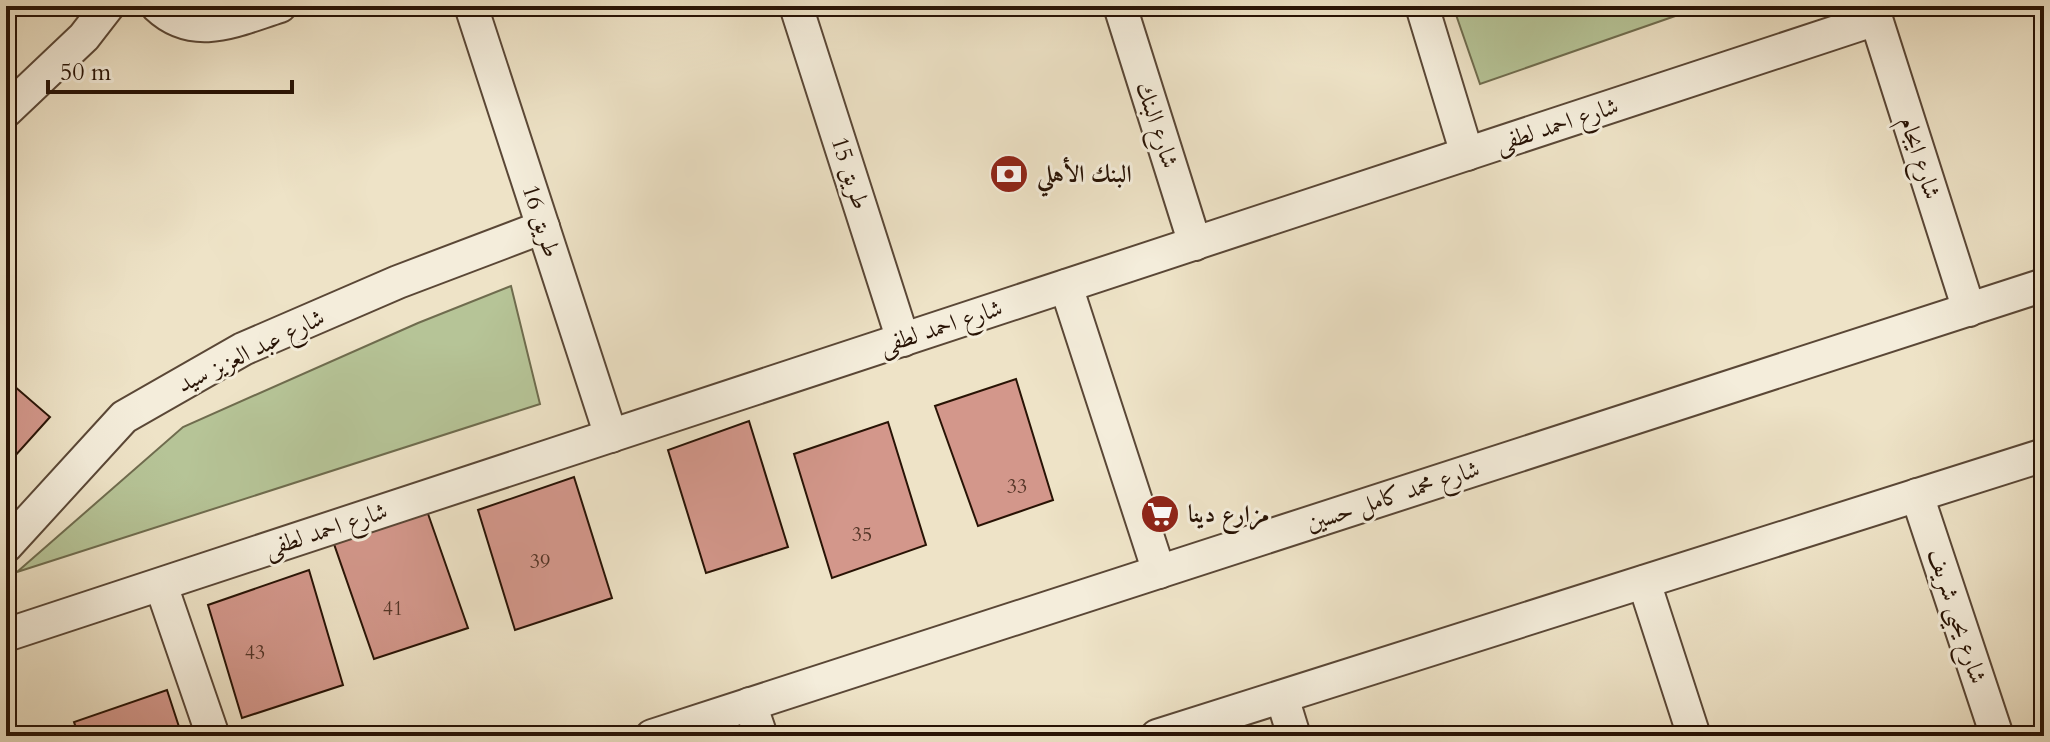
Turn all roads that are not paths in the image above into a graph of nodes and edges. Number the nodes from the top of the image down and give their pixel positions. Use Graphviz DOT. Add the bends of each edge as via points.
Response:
graph roads {
  1 [pos="108,6"];
  2 [pos="280,6"];
  3 [pos="471,6"];
  4 [pos="796,6"];
  5 [pos="1120,6"];
  6 [pos="1422,6"];
  7 [pos="164,8"];
  8 [pos="1874,13"];
  9 [pos="6,111"];
  10 [pos="1467,154"];
  11 [pos="543,227"];
  12 [pos="1195,244"];
  13 [pos="2044,285"];
  14 [pos="1066,286"];
  15 [pos="1969,310"];
  16 [pos="903,340"];
  17 [pos="611,436"];
  18 [pos="2044,455"];
  19 [pos="1917,495"];
  20 [pos="6,546"];
  21 [pos="1159,572"];
  22 [pos="1644,582"];
  23 [pos="161,585"];
  24 [pos="6,635"];
  25 [pos="1282,697"];
  26 [pos="750,704"];
  27 [pos="213,736"];
  28 [pos="652,736"];
  29 [pos="761,736"];
  30 [pos="1157,736"];
  31 [pos="1294,736"];
  32 [pos="1694,736"];
  33 [pos="1997,736"];
  1 -- 9 [label="street" via="84,37"];
  2 -- 7 [label="street" via="213,26 176,20"];
  3 -- 11 [label="street, طريق 16"];
  4 -- 16 [label="street, طريق 15"];
  5 -- 12 [label="street, شارع البنك"];
  6 -- 10 [label="street"];
  8 -- 10 [label="street, شارع احمد لطفى"];
  8 -- 15 [label="street, شارع ايجام"];
  10 -- 12 [label="street, شارع احمد لطفى"];
  11 -- 17 [label="street, طريق 16"];
  11 -- 20 [label="street, شارع عبد العزيز سيد" via="243,349 124,417"];
  12 -- 14 [label="street, شارع احمد لطفى"];
  13 -- 15 [label="street, شارع محمد كامل حسين"];
  14 -- 16 [label="street, شارع احمد لطفى"];
  14 -- 21 [label="street"];
  15 -- 21 [label="street, شارع محمد كامل حسين"];
  16 -- 17 [label="street, شارع احمد لطفى"];
  17 -- 23 [label="street, شارع احمد لطفى"];
  18 -- 19 [label="street"];
  19 -- 22 [label="street"];
  19 -- 33 [label="street, شارع يحيى شريف"];
  21 -- 26 [label="street, شارع محمد كامل حسين"];
  22 -- 25 [label="street"];
  22 -- 32 [label="street"];
  23 -- 24 [label="street, شارع احمد لطفى"];
  23 -- 27 [label="street"];
  25 -- 30 [label="street"];
  25 -- 31 [label="street"];
  26 -- 28 [label="street, شارع محمد كامل حسين"];
  26 -- 29 [label="street"];
}
